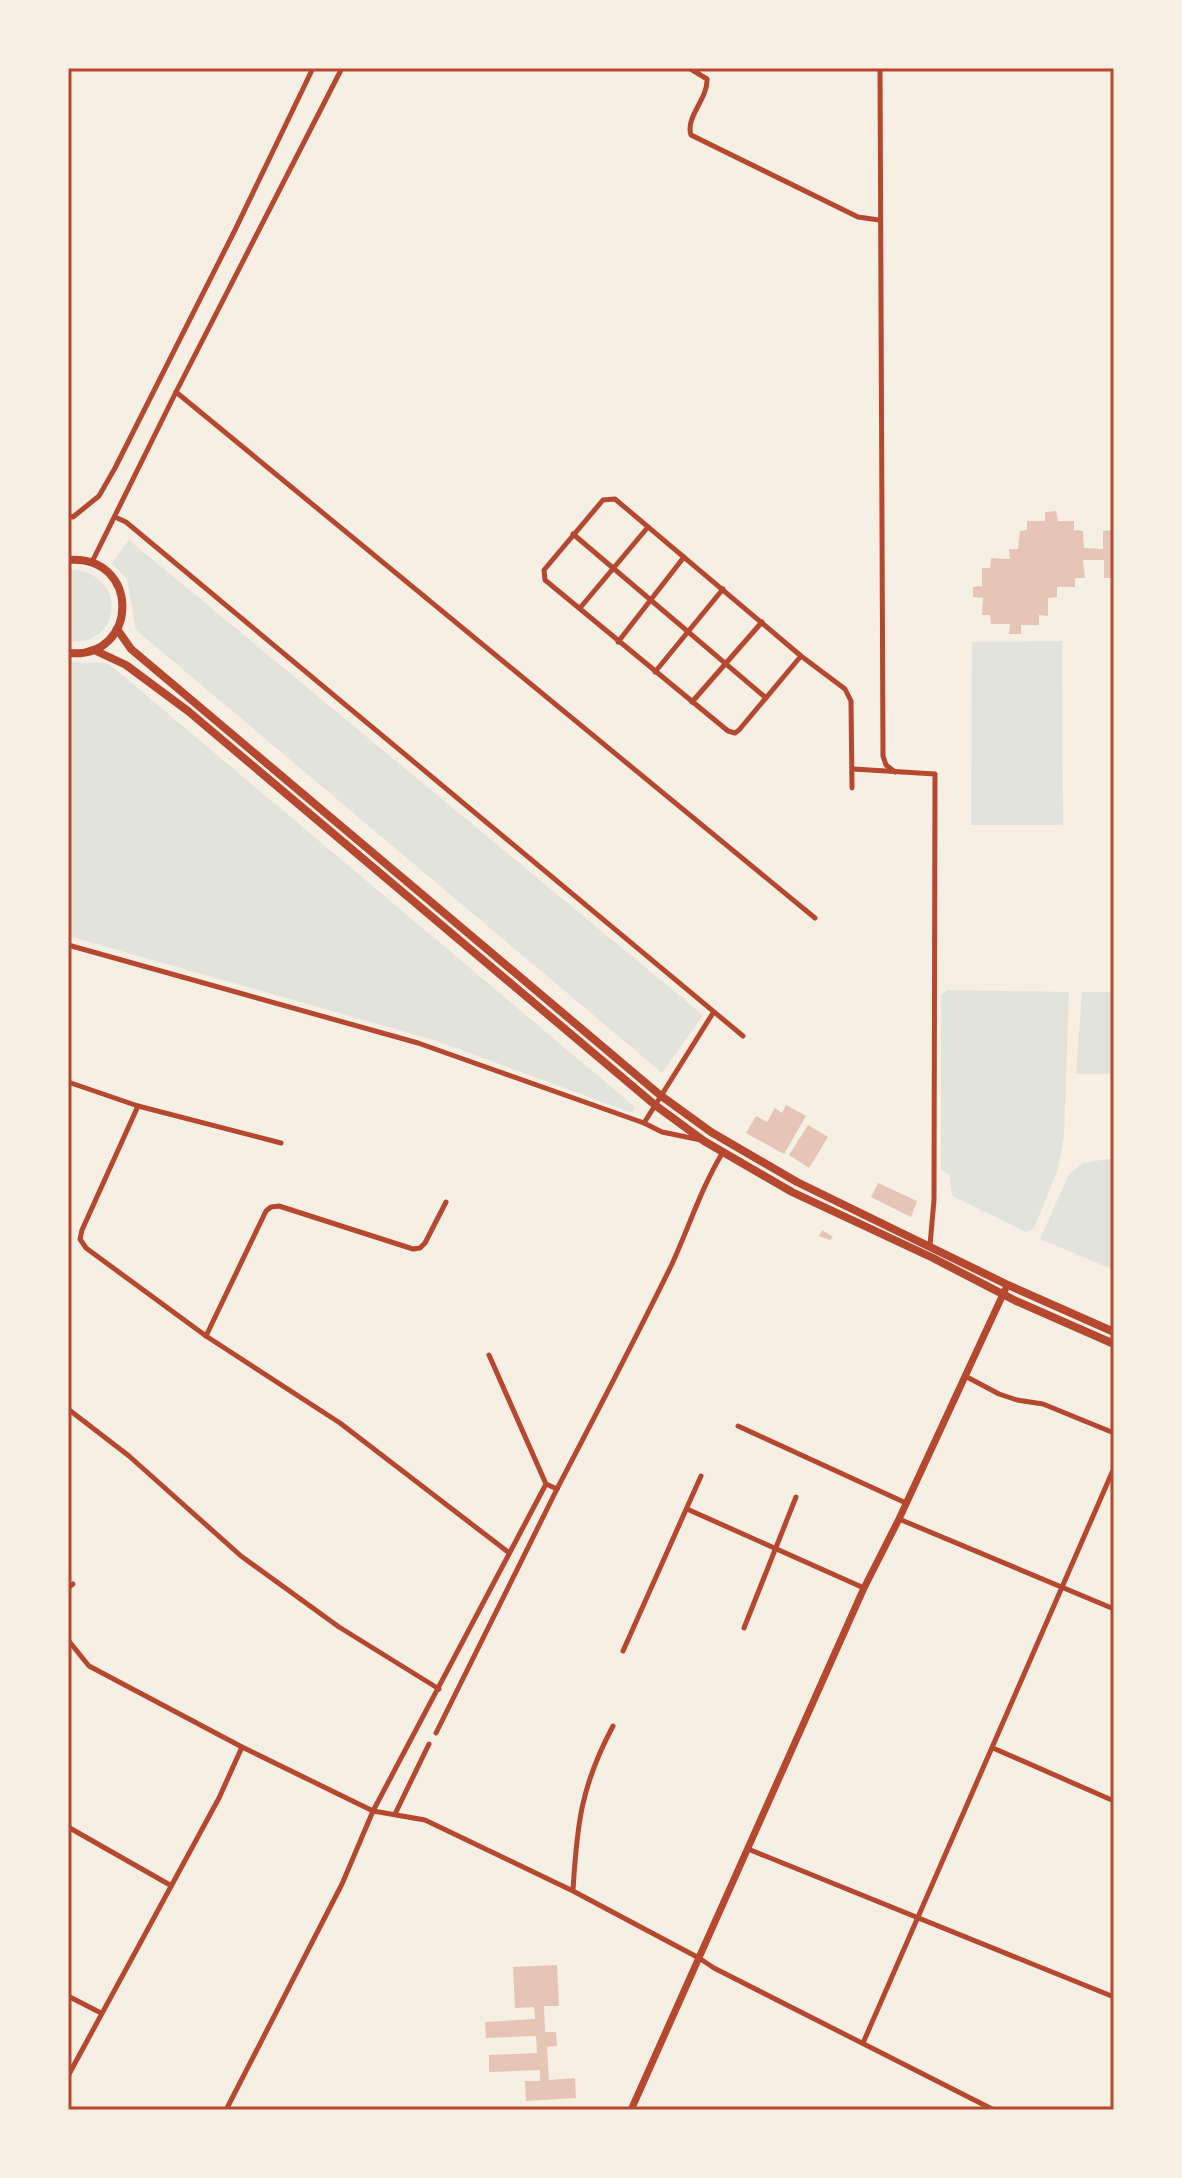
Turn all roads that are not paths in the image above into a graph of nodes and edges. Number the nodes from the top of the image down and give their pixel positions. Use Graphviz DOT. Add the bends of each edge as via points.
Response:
graph roads {
  1 [pos="313,68"];
  2 [pos="342,68"];
  3 [pos="689,68"];
  4 [pos="880,68"];
  5 [pos="879,220"];
  6 [pos="176,392"];
  7 [pos="68,516"];
  8 [pos="115,517"];
  9 [pos="648,527"];
  10 [pos="573,534"];
  11 [pos="684,557"];
  12 [pos="68,560"];
  13 [pos="92,562"];
  14 [pos="614,569"];
  15 [pos="723,589"];
  16 [pos="651,600"];
  17 [pos="580,608"];
  18 [pos="763,621"];
  19 [pos="117,629"];
  20 [pos="689,633"];
  21 [pos="618,642"];
  22 [pos="94,650"];
  23 [pos="68,653"];
  24 [pos="801,656"];
  25 [pos="726,664"];
  26 [pos="655,672"];
  27 [pos="766,698"];
  28 [pos="692,702"];
  29 [pos="853,769"];
  30 [pos="895,772"];
  31 [pos="852,788"];
  32 [pos="815,918"];
  33 [pos="68,945"];
  34 [pos="713,1013"];
  35 [pos="743,1036"];
  36 [pos="68,1082"];
  37 [pos="660,1095"];
  38 [pos="655,1105"];
  39 [pos="138,1106"];
  40 [pos="644,1123"];
  41 [pos="704,1141"];
  42 [pos="281,1143"];
  43 [pos="723,1152"];
  44 [pos="446,1202"];
  45 [pos="930,1245"];
  46 [pos="1008,1285"];
  47 [pos="1003,1295"];
  48 [pos="1114,1332"];
  49 [pos="206,1336"];
  50 [pos="1114,1344"];
  51 [pos="489,1355"];
  52 [pos="964,1376"];
  53 [pos="68,1409"];
  54 [pos="738,1426"];
  55 [pos="1114,1433"];
  56 [pos="1114,1468"];
  57 [pos="701,1476"];
  58 [pos="1111,1482"];
  59 [pos="546,1484"];
  60 [pos="557,1489"];
  61 [pos="796,1497"];
  62 [pos="906,1503"];
  63 [pos="687,1509"];
  64 [pos="899,1519"];
  65 [pos="775,1548"];
  66 [pos="508,1552"];
  67 [pos="1061,1586"];
  68 [pos="864,1588"];
  69 [pos="1114,1609"];
  70 [pos="744,1628"];
  71 [pos="68,1640"];
  72 [pos="623,1651"];
  73 [pos="439,1689"];
  74 [pos="613,1726"];
  75 [pos="436,1733"];
  76 [pos="429,1744"];
  77 [pos="242,1747"];
  78 [pos="993,1748"];
  79 [pos="1114,1801"];
  80 [pos="373,1811"];
  81 [pos="395,1814"];
  82 [pos="68,1827"];
  83 [pos="748,1849"];
  84 [pos="170,1885"];
  85 [pos="573,1891"];
  86 [pos="918,1916"];
  87 [pos="699,1958"];
  88 [pos="68,1996"];
  89 [pos="1114,1997"];
  90 [pos="101,2013"];
  91 [pos="863,2043"];
  92 [pos="68,2076"];
  93 [pos="226,2110"];
  94 [pos="631,2110"];
  95 [pos="994,2110"];
  1 -- 7 [label="street" via="115,468 99,496"];
  2 -- 6 [label="street"];
  3 -- 5 [label="street" via="707,79 691,135 858,217"];
  4 -- 5 [label="street"];
  5 -- 30 [label="street" via="883,756"];
  6 -- 8 [label="street"];
  6 -- 32 [label="street"];
  8 -- 13 [label="street"];
  8 -- 34 [label="street"];
  9 -- 10 [label="street" via="609,498"];
  9 -- 11 [label="street"];
  9 -- 14 [label="street"];
  10 -- 14 [label="street"];
  10 -- 17 [label="street" via="543,575"];
  11 -- 15 [label="street"];
  11 -- 16 [label="street"];
  12 -- 13 [label="main road"];
  13 -- 19 [label="main road" via="106,570 120,590 123,606"];
  14 -- 16 [label="street"];
  14 -- 17 [label="street"];
  15 -- 18 [label="street"];
  15 -- 20 [label="street"];
  16 -- 20 [label="street"];
  16 -- 21 [label="street"];
  17 -- 21 [label="street"];
  18 -- 24 [label="street"];
  18 -- 25 [label="street"];
  19 -- 22 [label="main road"];
  19 -- 37 [label="main road" via="131,649"];
  20 -- 25 [label="street"];
  20 -- 26 [label="street"];
  21 -- 26 [label="street"];
  22 -- 23 [label="main road"];
  22 -- 38 [label="main road" via="126,665 188,711"];
  24 -- 27 [label="street"];
  24 -- 29 [label="street" via="849,694"];
  25 -- 27 [label="street"];
  25 -- 28 [label="street"];
  26 -- 28 [label="street"];
  27 -- 28 [label="street" via="735,733"];
  29 -- 30 [label="street"];
  29 -- 31 [label="street"];
  30 -- 45 [label="street" via="935,774"];
  33 -- 40 [label="street" via="418,1043"];
  34 -- 35 [label="street"];
  34 -- 37 [label="street"];
  36 -- 39 [label="street"];
  37 -- 38 [label="street"];
  37 -- 45 [label="main road" via="785,1176"];
  38 -- 40 [label="street"];
  38 -- 41 [label="main road"];
  39 -- 42 [label="street"];
  39 -- 49 [label="street" via="80,1239"];
  40 -- 41 [label="street"];
  41 -- 43 [label="main road"];
  43 -- 47 [label="main road" via="792,1192"];
  43 -- 60 [label="street" via="632,1346"];
  44 -- 49 [label="street" via="425,1243 413,1249 271,1207"];
  45 -- 46 [label="main road"];
  46 -- 47 [label="main road"];
  46 -- 48 [label="main road"];
  47 -- 50 [label="main road"];
  47 -- 52 [label="main road"];
  49 -- 66 [label="street" via="340,1423"];
  51 -- 59 [label="street"];
  52 -- 55 [label="street" via="999,1394 1043,1404"];
  52 -- 62 [label="main road"];
  53 -- 73 [label="street" via="241,1556 339,1627"];
  54 -- 62 [label="street"];
  56 -- 58 [label="street"];
  57 -- 63 [label="street"];
  58 -- 67 [label="street"];
  59 -- 60 [label="street"];
  59 -- 66 [label="street"];
  60 -- 75 [label="street"];
  61 -- 65 [label="street"];
  62 -- 64 [label="main road"];
  63 -- 65 [label="street"];
  63 -- 72 [label="street"];
  64 -- 67 [label="street"];
  64 -- 68 [label="main road"];
  65 -- 68 [label="street"];
  65 -- 70 [label="street"];
  66 -- 73 [label="street"];
  67 -- 69 [label="street"];
  67 -- 78 [label="street"];
  68 -- 83 [label="main road"];
  71 -- 77 [label="street" via="89,1666"];
  73 -- 80 [label="street"];
  74 -- 85 [label="street" via="584,1792"];
  76 -- 81 [label="street"];
  77 -- 80 [label="street"];
  77 -- 84 [label="street"];
  78 -- 79 [label="street"];
  78 -- 86 [label="street"];
  80 -- 81 [label="street"];
  80 -- 93 [label="street" via="342,1884"];
  81 -- 85 [label="street" via="425,1820"];
  82 -- 84 [label="street"];
  83 -- 86 [label="street"];
  83 -- 87 [label="main road"];
  84 -- 90 [label="street"];
  85 -- 87 [label="street"];
  86 -- 89 [label="street"];
  86 -- 91 [label="street"];
  87 -- 91 [label="street"];
  87 -- 94 [label="main road"];
  88 -- 90 [label="street"];
  90 -- 92 [label="street"];
  91 -- 95 [label="street"];
}
